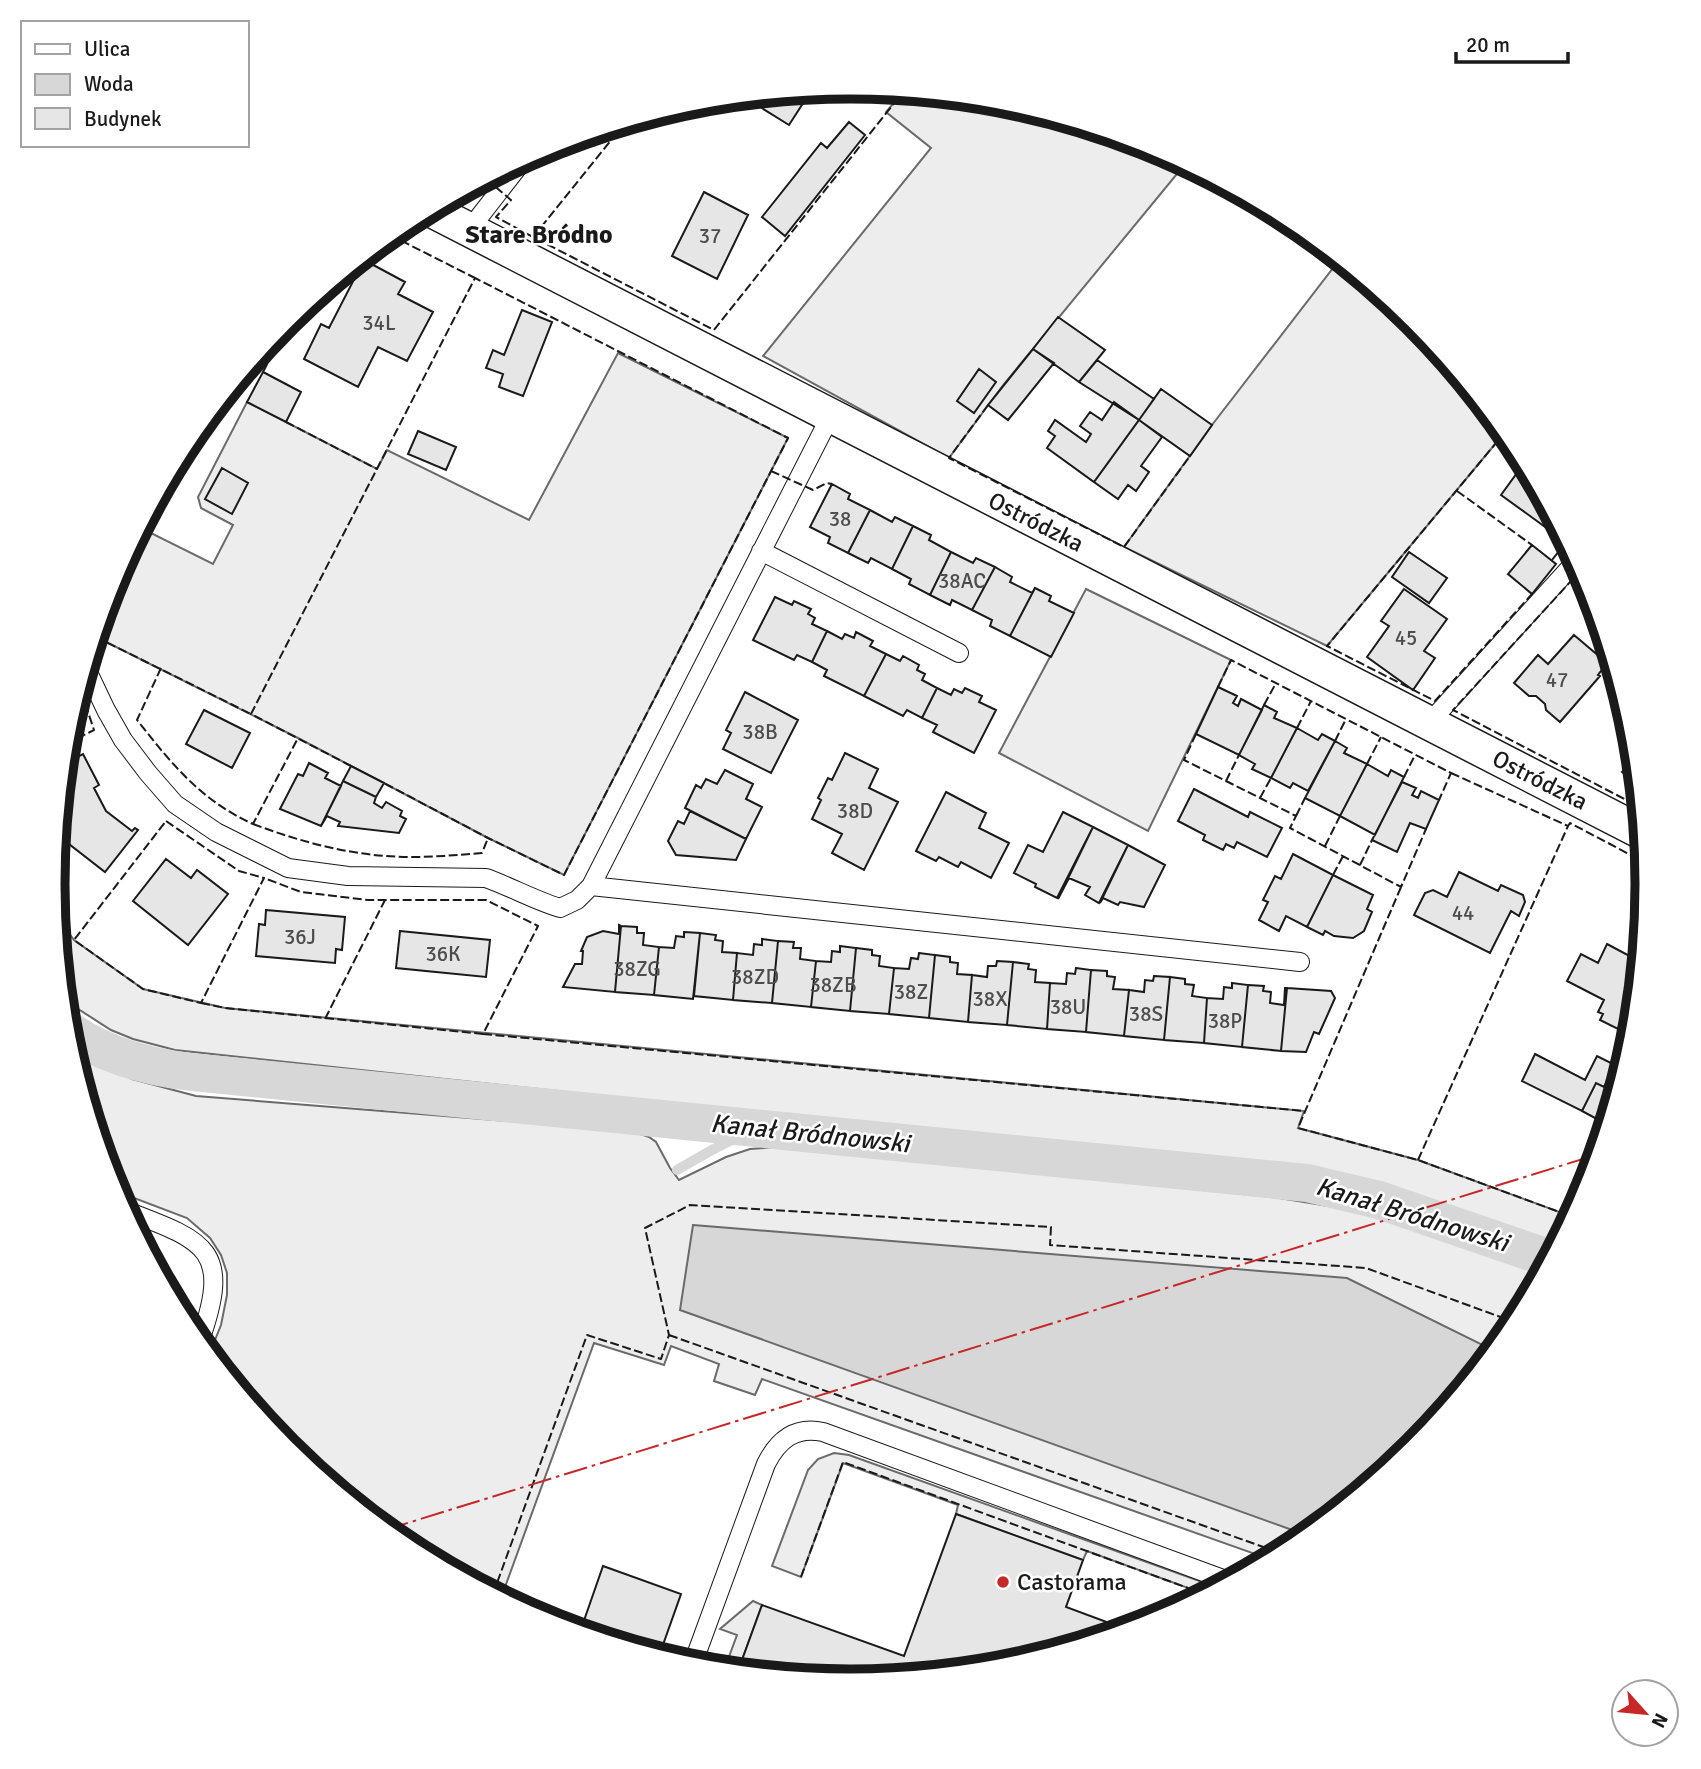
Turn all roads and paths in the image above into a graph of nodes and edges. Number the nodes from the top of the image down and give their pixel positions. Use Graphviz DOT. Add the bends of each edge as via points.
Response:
graph roads {
  1 [pos="510,177"];
  2 [pos="440,215"];
  3 [pos="469,230"];
  4 [pos="830,416"];
  5 [pos="761,551"];
  6 [pos="1569,569"];
  7 [pos="959,653"];
  8 [pos="92,681"];
  9 [pos="1429,723"];
  10 [pos="1635,829"];
  11 [pos="591,886"];
  12 [pos="1300,962"];
  13 [pos="139,1216"];
  14 [pos="203,1330"];
  15 [pos="1219,1578"];
  16 [pos="696,1655"];
  1 -- 3 [label="lane"];
  2 -- 3 [label="street, Ostródzka"];
  3 -- 4 [label="street, Ostródzka"];
  4 -- 5 [label="lane"];
  4 -- 9 [label="street, Ostródzka"];
  5 -- 7 [label="lane"];
  5 -- 11 [label="lane"];
  6 -- 9 [label="lane"];
  8 -- 11 [label="lane" via="123,740 175,804 216,832 288,868 348,876 486,878 560,908"];
  9 -- 10 [label="street, Ostródzka"];
  11 -- 12 [label="lane"];
  13 -- 14 [label="lane" via="182,1232 204,1251 214,1287"];
  15 -- 16 [label="lane" via="823,1432 807,1430 786,1437 766,1464"];
}
